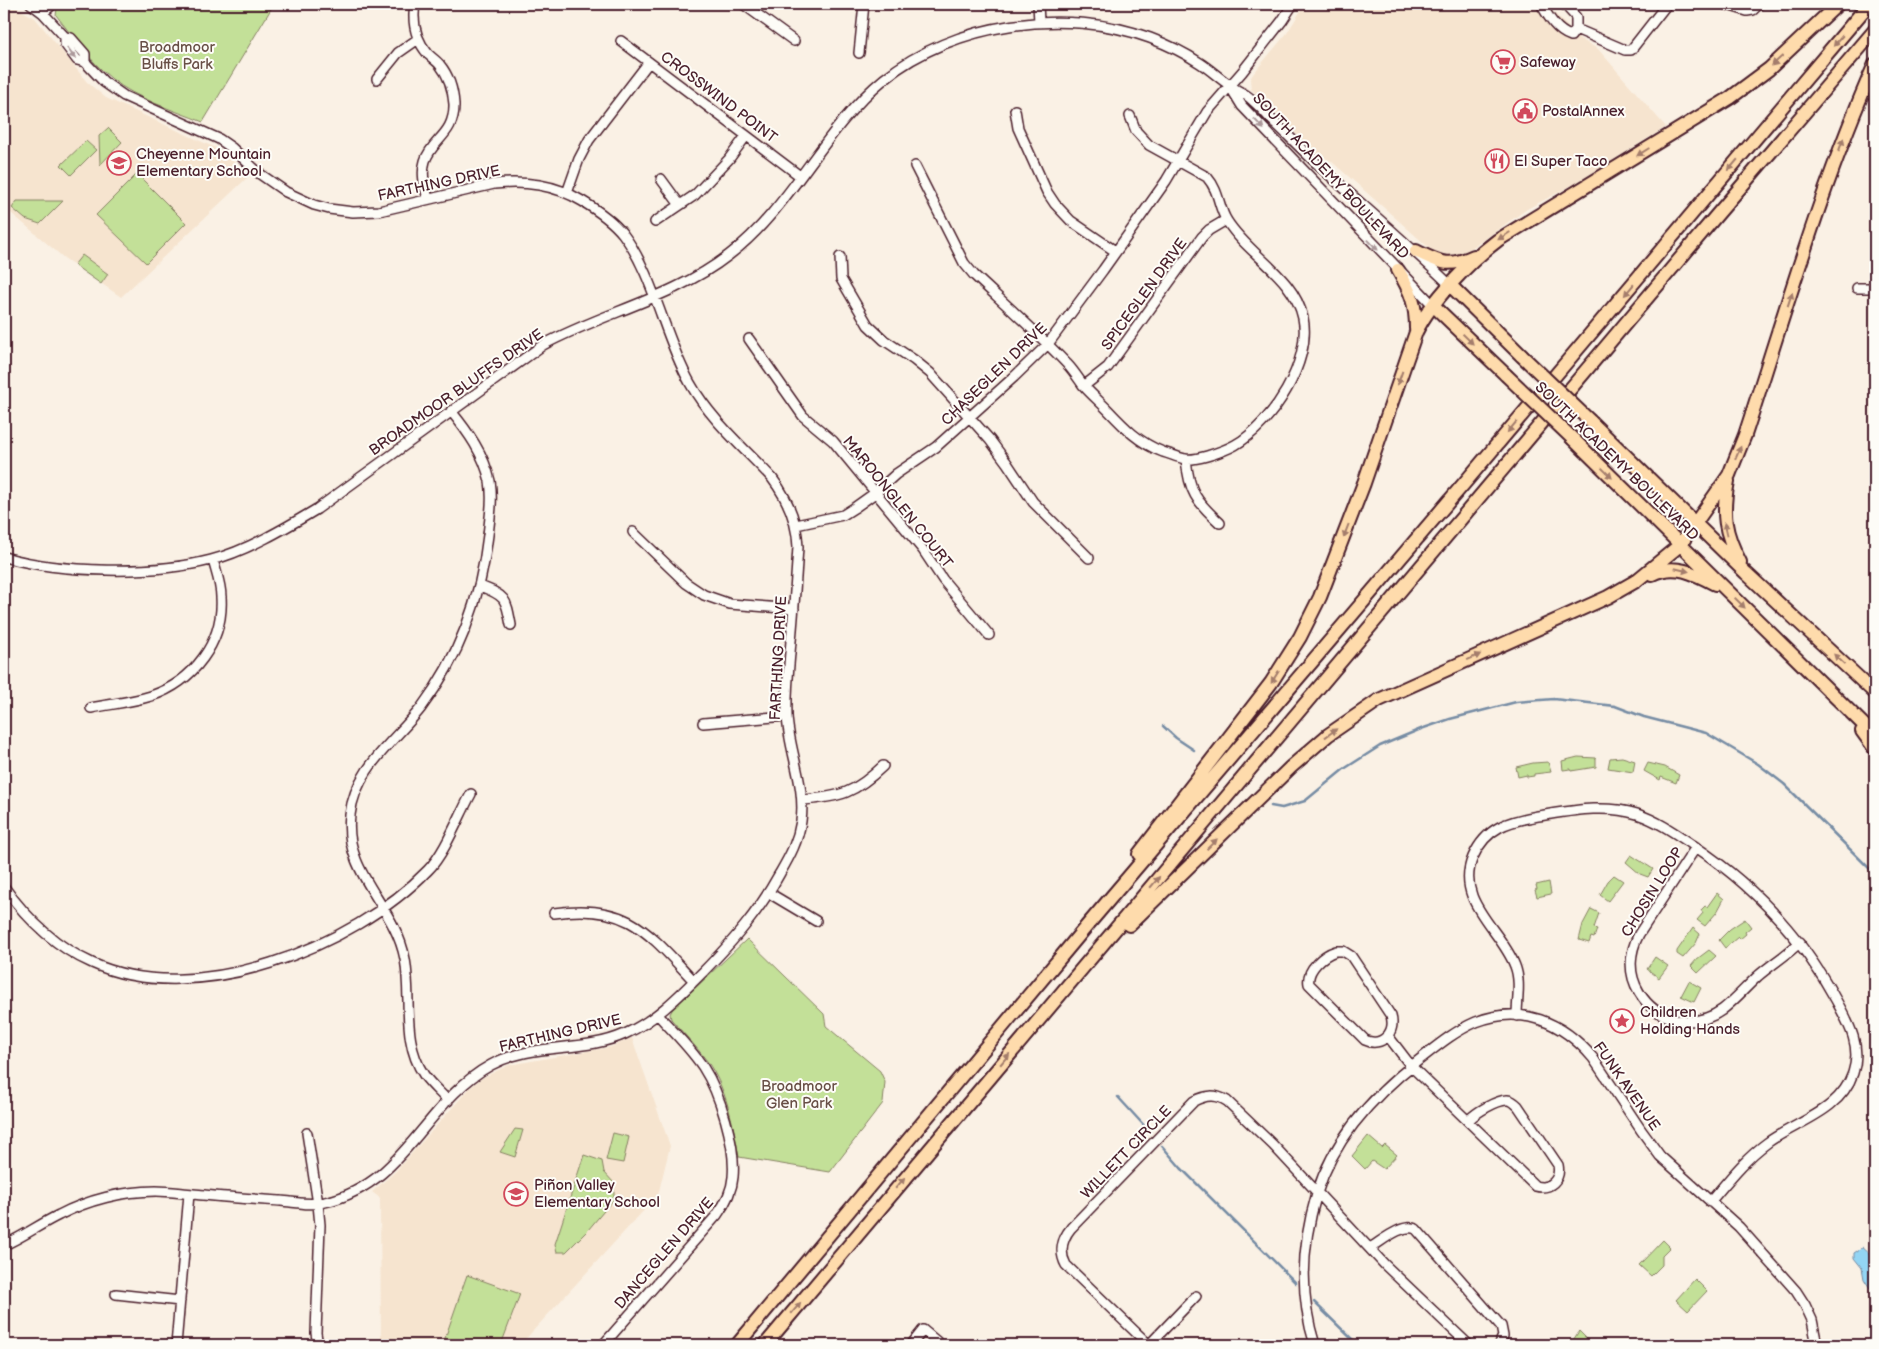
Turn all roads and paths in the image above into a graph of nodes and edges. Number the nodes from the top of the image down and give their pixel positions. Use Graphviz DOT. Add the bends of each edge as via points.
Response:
graph roads {
  1 [pos="31,4"];
  2 [pos="53,4"];
  3 [pos="415,4"];
  4 [pos="742,4"];
  5 [pos="864,4"];
  6 [pos="1038,4"];
  7 [pos="1293,4"];
  8 [pos="1541,4"];
  9 [pos="1564,4"];
  10 [pos="1666,4"];
  11 [pos="1724,4"];
  12 [pos="1759,4"];
  13 [pos="1838,4"];
  14 [pos="1869,4"];
  15 [pos="44,13"];
  16 [pos="1039,22"];
  17 [pos="1576,29"];
  18 [pos="1875,30"];
  19 [pos="418,39"];
  20 [pos="621,41"];
  21 [pos="794,41"];
  22 [pos="859,53"];
  23 [pos="649,62"];
  24 [pos="1875,64"];
  25 [pos="378,79"];
  26 [pos="1230,86"];
  27 [pos="1015,110"];
  28 [pos="1130,116"];
  29 [pos="746,136"];
  30 [pos="1178,161"];
  31 [pos="914,166"];
  32 [pos="800,176"];
  33 [pos="661,179"];
  34 [pos="566,193"];
  35 [pos="428,199"];
  36 [pos="680,205"];
  37 [pos="1226,220"];
  38 [pos="655,222"];
  39 [pos="1115,252"];
  40 [pos="1416,252"];
  41 [pos="1479,254"];
  42 [pos="840,258"];
  43 [pos="1398,270"];
  44 [pos="1450,286"];
  45 [pos="1857,288"];
  46 [pos="1875,288"];
  47 [pos="654,297"];
  48 [pos="1432,305"];
  49 [pos="1416,332"];
  50 [pos="749,339"];
  51 [pos="1048,344"];
  52 [pos="1084,386"];
  53 [pos="451,411"];
  54 [pos="970,418"];
  55 [pos="1186,459"];
  56 [pos="1729,475"];
  57 [pos="875,493"];
  58 [pos="1220,523"];
  59 [pos="796,525"];
  60 [pos="1695,525"];
  61 [pos="633,532"];
  62 [pos="1680,545"];
  63 [pos="4,557"];
  64 [pos="1089,558"];
  65 [pos="213,560"];
  66 [pos="1746,573"];
  67 [pos="1636,582"];
  68 [pos="480,586"];
  69 [pos="1726,590"];
  70 [pos="794,609"];
  71 [pos="511,625"];
  72 [pos="989,635"];
  73 [pos="1829,690"];
  74 [pos="1875,692"];
  75 [pos="91,708"];
  76 [pos="787,716"];
  77 [pos="703,723"];
  78 [pos="1875,736"];
  79 [pos="1875,749"];
  80 [pos="883,766"];
  81 [pos="471,794"];
  82 [pos="802,800"];
  83 [pos="1696,847"];
  84 [pos="4,887"];
  85 [pos="769,893"];
  86 [pos="382,908"];
  87 [pos="554,913"];
  88 [pos="816,921"];
  89 [pos="1085,928"];
  90 [pos="1800,942"];
  91 [pos="1077,975"];
  92 [pos="694,980"];
  93 [pos="658,1015"];
  94 [pos="1517,1016"];
  95 [pos="1388,1036"];
  96 [pos="1411,1066"];
  97 [pos="448,1100"];
  98 [pos="1469,1120"];
  99 [pos="307,1133"];
  100 [pos="1317,1193"];
  101 [pos="189,1194"];
  102 [pos="1710,1202"];
  103 [pos="318,1204"];
  104 [pos="4,1245"];
  105 [pos="1370,1248"];
  106 [pos="116,1294"];
  107 [pos="1196,1296"];
  108 [pos="180,1301"];
  109 [pos="176,1345"];
  110 [pos="318,1345"];
  111 [pos="602,1345"];
  112 [pos="737,1345"];
  113 [pos="765,1345"];
  114 [pos="911,1345"];
  115 [pos="941,1345"];
  116 [pos="1149,1345"];
  117 [pos="1315,1345"];
  118 [pos="1468,1345"];
  119 [pos="1499,1345"];
  120 [pos="1817,1345"];
  1 -- 15 [label="street, FARTHING DRIVE"];
  2 -- 15 [label="street"];
  3 -- 19 [label="street" via="414,26"];
  4 -- 21 [label="street"];
  5 -- 22 [label="street"];
  6 -- 16 [label="street"];
  7 -- 26 [label="street"];
  8 -- 17 [label="street" via="1561,31 1570,36"];
  9 -- 17 [label="street" via="1576,17"];
  10 -- 17 [label="street" via="1631,50"];
  11 -- 12 [label="street" via="1747,10 1753,10"];
  13 -- 41 [label="highway, one-way" via="1769,69 1730,98"];
  14 -- 89 [label="highway, one-way"];
  15 -- 35 [label="street, FARTHING DRIVE" via="85,54 85,62 104,82 124,96 219,139 286,192 314,205 353,212 379,211"];
  16 -- 26 [label="street, BROADMOOR BLUFFS DRIVE" via="1101,26 1150,38 1197,61"];
  16 -- 32 [label="street, BROADMOOR BLUFFS DRIVE" via="992,29 959,39 894,72 851,110"];
  91 -- 18 [label="highway, one-way"];
  19 -- 25 [label="street" via="398,53"];
  19 -- 35 [label="street" via="448,77 454,105 448,130 425,160 423,172"];
  20 -- 23 [label="street, CROSSWIND POINT"];
  23 -- 29 [label="street, CROSSWIND POINT"];
  23 -- 34 [label="street" via="589,140"];
  56 -- 24 [label="highway, one-way" via="1826,187"];
  26 -- 30 [label="street, CHASEGLEN DRIVE" via="1207,112"];
  26 -- 40 [label="street, SOUTH ACADEMY BOULEVARD" via="1250,98 1326,172"];
  26 -- 43 [label="street, SOUTH ACADEMY BOULEVARD, one-way" via="1242,106"];
  27 -- 39 [label="street" via="1018,128 1055,204 1071,221"];
  28 -- 30 [label="street" via="1142,138"];
  29 -- 32 [label="street, CROSSWIND POINT"];
  29 -- 36 [label="street" via="695,195"];
  30 -- 37 [label="street" via="1214,184"];
  30 -- 39 [label="street, CHASEGLEN DRIVE"];
  31 -- 51 [label="street" via="964,263"];
  32 -- 47 [label="street, BROADMOOR BLUFFS DRIVE" via="763,223 730,255 678,287"];
  33 -- 36 [label="street"];
  34 -- 35 [label="street, FARTHING DRIVE" via="556,188 512,182"];
  34 -- 47 [label="street, FARTHING DRIVE" via="594,208 622,234 634,252"];
  36 -- 38 [label="street"];
  37 -- 52 [label="street, SPICEGLEN DRIVE" via="1202,237 1108,366"];
  37 -- 55 [label="street" via="1278,275 1296,300 1303,319 1301,358 1280,400 1249,435 1220,452"];
  39 -- 51 [label="street, CHASEGLEN DRIVE"];
  40 -- 41 [label="highway" via="1452,264"];
  40 -- 44 [label="street, SOUTH ACADEMY BOULEVARD"];
  41 -- 44 [label="highway"];
  42 -- 54 [label="street" via="841,279 868,325 930,373"];
  43 -- 48 [label="street, SOUTH ACADEMY BOULEVARD"];
  43 -- 49 [label="highway" via="1415,304"];
  44 -- 48 [label="highway"];
  44 -- 60 [label="highway, SOUTH ACADEMY BOULEVARD, bridge"];
  45 -- 46 [label="street"];
  47 -- 53 [label="street, BROADMOOR BLUFFS DRIVE" via="543,345"];
  47 -- 59 [label="street, FARTHING DRIVE" via="677,358 691,384 704,404 782,490"];
  48 -- 49 [label="highway"];
  48 -- 62 [label="highway, SOUTH ACADEMY BOULEVARD, one-way, bridge"];
  49 -- 89 [label="highway, one-way" via="1364,483 1320,597 1300,637 1271,683"];
  50 -- 57 [label="street, MAROONGLEN COURT" via="803,416 833,441"];
  51 -- 52 [label="street"];
  51 -- 54 [label="street, CHASEGLEN DRIVE"];
  52 -- 55 [label="street" via="1144,444"];
  53 -- 65 [label="street, BROADMOOR BLUFFS DRIVE" via="317,509"];
  53 -- 68 [label="street" via="474,441 490,482 491,513"];
  54 -- 57 [label="street, CHASEGLEN DRIVE"];
  54 -- 64 [label="street" via="1007,463 1033,502"];
  55 -- 58 [label="street" via="1190,486 1199,504"];
  56 -- 60 [label="highway"];
  66 -- 56 [label="highway, one-way" via="1726,531 1724,499"];
  57 -- 59 [label="street, CHASEGLEN DRIVE" via="842,515"];
  57 -- 72 [label="street, MAROONGLEN COURT"];
  59 -- 70 [label="street, FARTHING DRIVE" via="798,547"];
  60 -- 62 [label="highway"];
  60 -- 66 [label="highway, SOUTH ACADEMY BOULEVARD"];
  61 -- 70 [label="street" via="686,583 704,595 730,604"];
  62 -- 67 [label="highway"];
  62 -- 69 [label="highway, SOUTH ACADEMY BOULEVARD"];
  63 -- 65 [label="street, BROADMOOR BLUFFS DRIVE" via="59,567 136,570"];
  65 -- 75 [label="street" via="220,586 220,615 211,646 196,668 176,684 151,696"];
  74 -- 66 [label="highway, SOUTH ACADEMY BOULEVARD, one-way"];
  67 -- 69 [label="highway, one-way" via="1661,570 1674,568 1688,570"];
  91 -- 67 [label="highway, one-way" via="1291,767 1336,730 1380,700"];
  68 -- 71 [label="street" via="494,591 507,602"];
  68 -- 86 [label="street" via="462,638 438,684 368,768 353,798 349,830 354,856"];
  69 -- 73 [label="highway, SOUTH ACADEMY BOULEVARD, one-way"];
  70 -- 76 [label="street, FARTHING DRIVE"];
  73 -- 78 [label="highway, SOUTH ACADEMY BOULEVARD"];
  73 -- 79 [label="highway"];
  76 -- 77 [label="street"];
  76 -- 82 [label="street, FARTHING DRIVE"];
  80 -- 82 [label="street" via="852,791"];
  81 -- 86 [label="street" via="430,868"];
  82 -- 85 [label="street, FARTHING DRIVE" via="795,845"];
  83 -- 90 [label="street" via="1729,871"];
  83 -- 90 [label="street, CHOSIN LOOP" via="1640,932 1633,948 1633,980 1650,1006 1677,1020 1691,1021 1710,1016"];
  83 -- 94 [label="street" via="1656,822 1616,809 1516,819 1489,834 1473,856 1468,874 1469,887 1477,907 1516,968"];
  84 -- 86 [label="street" via="48,936 74,954 108,970 159,978 210,976 274,962 332,938"];
  85 -- 88 [label="street"];
  85 -- 92 [label="street, FARTHING DRIVE" via="742,932"];
  86 -- 97 [label="street" via="397,935 405,959 409,1030 414,1054 425,1076"];
  87 -- 92 [label="street" via="602,911 631,922 652,936"];
  89 -- 112 [label="highway"];
  90 -- 102 [label="street" via="1851,1028 1856,1043 1852,1074 1834,1103 1766,1144"];
  113 -- 91 [label="highway, one-way"];
  92 -- 93 [label="street, FARTHING DRIVE"];
  93 -- 97 [label="street, FARTHING DRIVE" via="615,1038 502,1059 480,1071"];
  93 -- 111 [label="street, DANCEGLEN DRIVE" via="694,1055 714,1086 724,1114 734,1164 733,1177 727,1198 717,1215"];
  94 -- 96 [label="street, FUNK AVENUE" via="1493,1017 1475,1023"];
  94 -- 102 [label="street, FUNK AVENUE" via="1554,1024 1584,1047 1660,1156"];
  95 -- 95 [label="street" via="1378,1042 1365,1040 1310,987 1309,975 1314,966 1336,951 1350,956 1391,1016 1392,1028"];
  95 -- 96 [label="street"];
  96 -- 98 [label="street"];
  96 -- 100 [label="street, FUNK AVENUE" via="1358,1118 1334,1156"];
  97 -- 103 [label="street, FARTHING DRIVE" via="401,1156 371,1183"];
  98 -- 98 [label="street" via="1535,1186 1547,1186 1557,1180 1558,1165 1513,1102 1501,1101"];
  99 -- 103 [label="street"];
  100 -- 105 [label="street, WILLETT CIRCLE"];
  100 -- 116 [label="street, WILLETT CIRCLE" via="1227,1101 1210,1095 1194,1101 1066,1233 1062,1244 1066,1265"];
  100 -- 117 [label="street, FUNK AVENUE" via="1308,1230 1304,1269 1307,1312"];
  101 -- 103 [label="street, FARTHING DRIVE"];
  101 -- 104 [label="street, FARTHING DRIVE" via="139,1192 94,1201 63,1212"];
  101 -- 108 [label="street"];
  102 -- 120 [label="street, FUNK AVENUE" via="1754,1242 1796,1291 1812,1320"];
  103 -- 110 [label="street"];
  105 -- 118 [label="street, WILLETT CIRCLE"];
  105 -- 119 [label="street" via="1404,1228 1416,1229 1501,1326 1504,1336"];
  106 -- 108 [label="street"];
  107 -- 116 [label="street, WILLETT CIRCLE"];
  108 -- 109 [label="street"];
  114 -- 115 [label="street" via="923,1330"];
}
